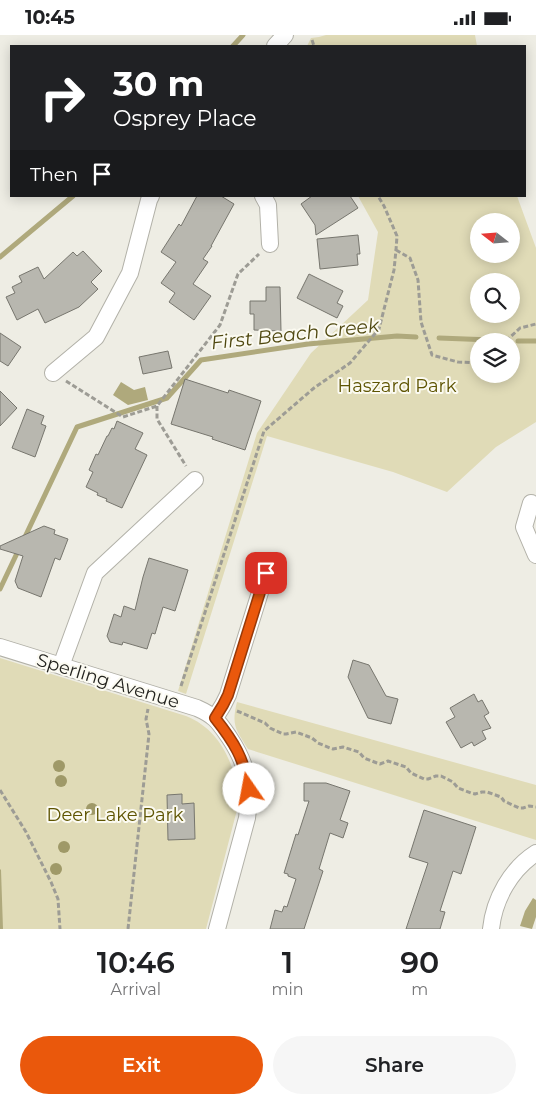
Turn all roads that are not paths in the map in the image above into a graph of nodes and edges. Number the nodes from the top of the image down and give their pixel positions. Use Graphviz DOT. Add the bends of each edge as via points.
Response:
graph roads {
  1 [pos="285,35"];
  2 [pos="276,45"];
  3 [pos="150,197"];
  4 [pos="263,197"];
  5 [pos="270,244"];
  6 [pos="52,373"];
  7 [pos="195,480"];
  8 [pos="531,503"];
  9 [pos="536,555"];
  10 [pos="266,573"];
  11 [pos="0,647"];
  12 [pos="61,666"];
  13 [pos="215,718"];
  14 [pos="536,853"];
  15 [pos="217,929"];
  16 [pos="491,929"];
  1 -- 2 [label="street"];
  3 -- 6 [label="street" via="130,273 96,337"];
  4 -- 5 [label="street" via="268,205"];
  7 -- 12 [label="street" via="95,573"];
  8 -- 9 [label="street" via="524,527"];
  10 -- 13 [label="street" via="228,695"];
  11 -- 12 [label="street, Sperling Avenue"];
  12 -- 13 [label="street, Sperling Avenue" via="197,708"];
  13 -- 15 [label="street" via="242,758 249,789 247,819"];
  14 -- 16 [label="street" via="520,865 504,888"];
}
